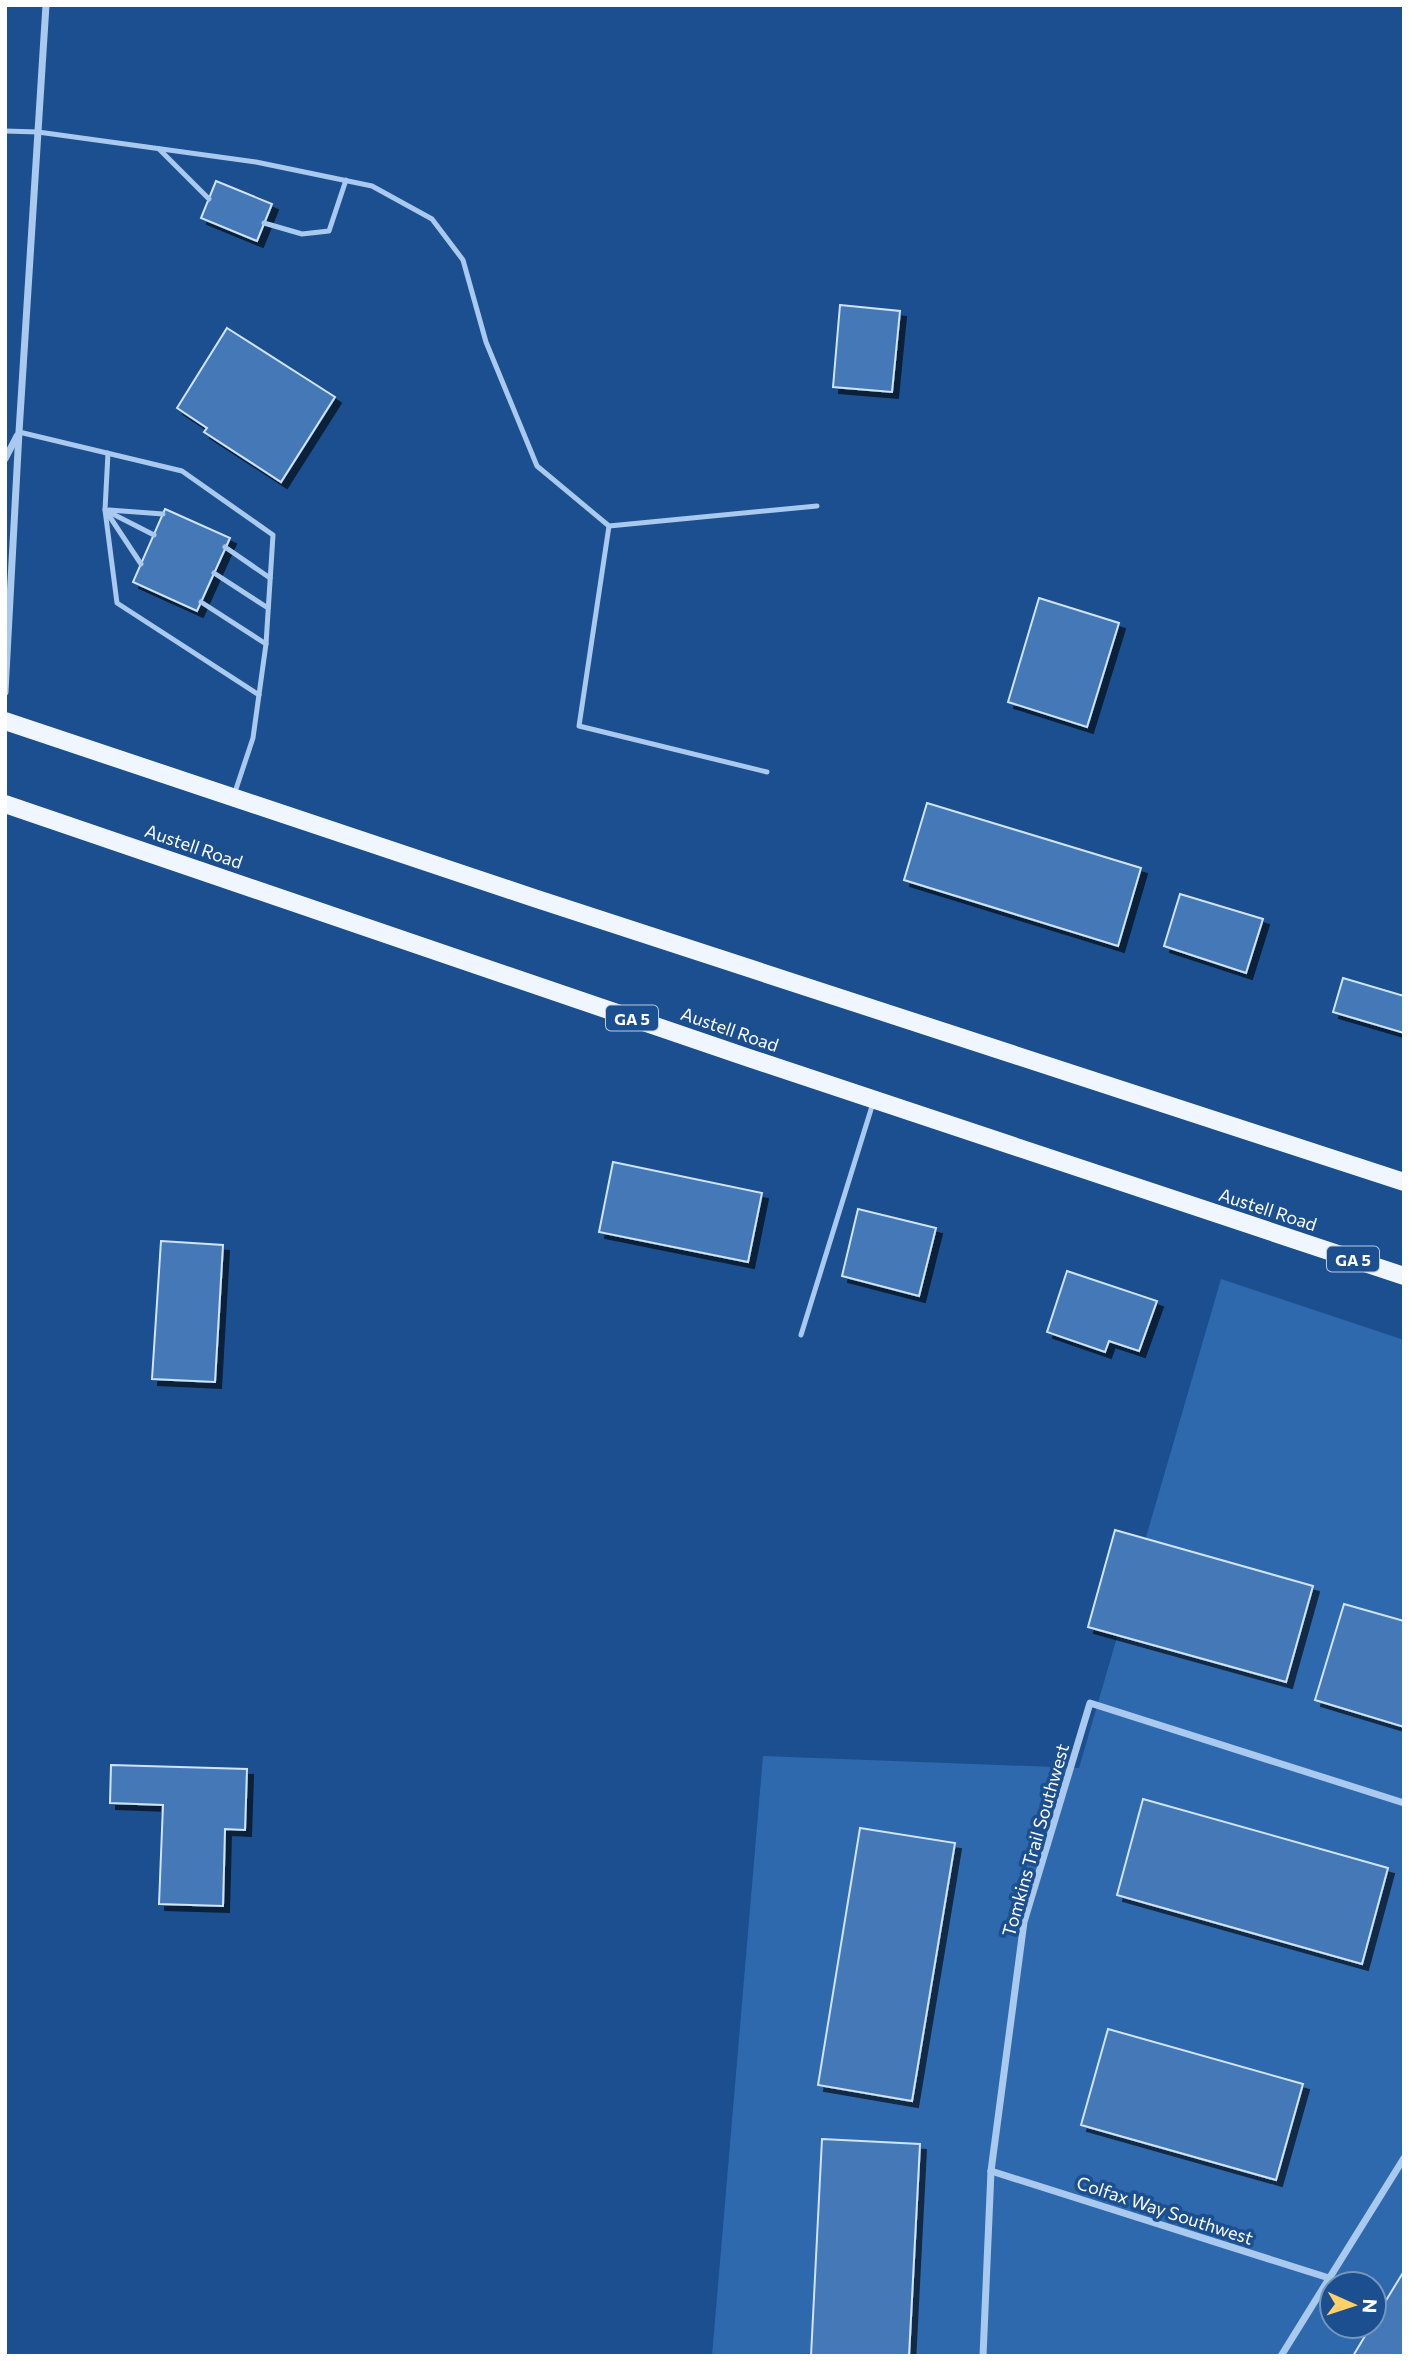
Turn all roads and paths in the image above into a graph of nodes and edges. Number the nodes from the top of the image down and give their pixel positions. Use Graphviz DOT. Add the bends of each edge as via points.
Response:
graph roads {
  1 [pos="46,5"];
  2 [pos="5,131"];
  3 [pos="38,132"];
  4 [pos="159,149"];
  5 [pos="346,180"];
  6 [pos="209,199"];
  7 [pos="264,223"];
  8 [pos="19,432"];
  9 [pos="108,453"];
  10 [pos="5,459"];
  11 [pos="817,506"];
  12 [pos="105,510"];
  13 [pos="163,514"];
  14 [pos="609,526"];
  15 [pos="154,535"];
  16 [pos="225,547"];
  17 [pos="141,564"];
  18 [pos="214,573"];
  19 [pos="270,578"];
  20 [pos="201,602"];
  21 [pos="268,608"];
  22 [pos="266,644"];
  23 [pos="5,692"];
  24 [pos="259,695"];
  25 [pos="5,721"];
  26 [pos="767,772"];
  27 [pos="233,797"];
  28 [pos="5,804"];
  29 [pos="874,1100"];
  30 [pos="1404,1182"];
  31 [pos="1404,1276"];
  32 [pos="801,1335"];
  33 [pos="1404,1803"];
  34 [pos="1404,2158"];
  35 [pos="990,2171"];
  36 [pos="1334,2270"];
  37 [pos="1318,2275"];
  38 [pos="1318,2296"];
  39 [pos="983,2356"];
  40 [pos="1281,2356"];
  1 -- 3 [label="street"];
  2 -- 3 [label="lane"];
  3 -- 4 [label="lane"];
  3 -- 8 [label="street"];
  4 -- 5 [label="lane"];
  4 -- 6 [label="lane"];
  5 -- 7 [label="lane" via="329,231 302,234"];
  5 -- 14 [label="lane" via="372,186 432,219 463,260 486,342 537,466"];
  8 -- 9 [label="lane"];
  8 -- 10 [label="street"];
  8 -- 23 [label="street"];
  9 -- 12 [label="lane"];
  9 -- 19 [label="lane" via="182,471 273,535"];
  11 -- 14 [label="lane"];
  12 -- 13 [label="lane"];
  12 -- 15 [label="lane"];
  12 -- 17 [label="lane"];
  12 -- 24 [label="lane" via="117,603"];
  14 -- 26 [label="lane" via="579,726"];
  16 -- 19 [label="lane"];
  18 -- 21 [label="lane"];
  19 -- 21 [label="lane"];
  20 -- 22 [label="lane"];
  21 -- 22 [label="lane"];
  22 -- 24 [label="lane"];
  24 -- 27 [label="lane" via="253,738"];
  25 -- 27 [label="main road"];
  27 -- 30 [label="main road"];
  28 -- 29 [label="main road, Austell Road / GA 5"];
  29 -- 31 [label="main road, Austell Road / GA 5"];
  29 -- 32 [label="lane"];
  33 -- 35 [label="street, Tomkins Trail Southwest" via="1090,1703 1024,1922"];
  34 -- 36 [label="street"];
  35 -- 37 [label="street, Colfax Way Southwest"];
  35 -- 39 [label="street, Tomkins Trail Southwest"];
  38 -- 40 [label="street"];
}
